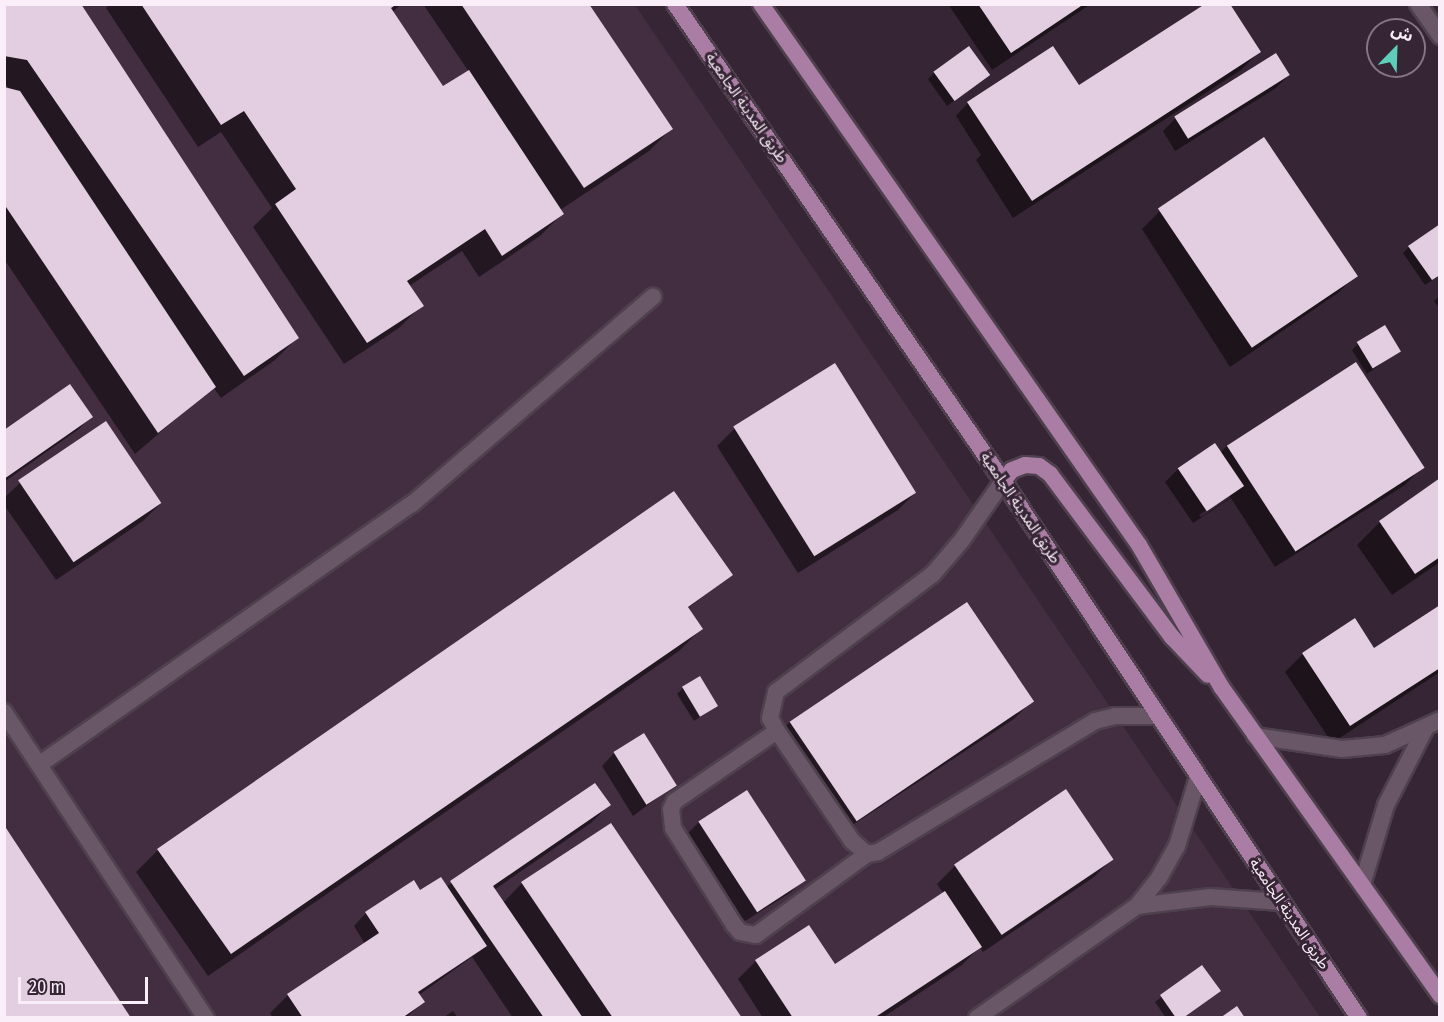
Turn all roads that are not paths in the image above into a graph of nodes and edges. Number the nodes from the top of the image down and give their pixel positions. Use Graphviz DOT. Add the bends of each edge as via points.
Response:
graph roads {
  1 [pos="675,4"];
  2 [pos="1418,4"];
  3 [pos="763,6"];
  4 [pos="1440,36"];
  5 [pos="654,297"];
  6 [pos="1003,481"];
  7 [pos="1222,688"];
  8 [pos="4,712"];
  9 [pos="1157,716"];
  10 [pos="1440,720"];
  11 [pos="1425,729"];
  12 [pos="777,731"];
  13 [pos="1256,736"];
  14 [pos="40,764"];
  15 [pos="1198,777"];
  16 [pos="867,854"];
  17 [pos="1362,885"];
  18 [pos="1281,902"];
  19 [pos="1137,906"];
  20 [pos="1440,994"];
  21 [pos="206,1017"];
  22 [pos="977,1017"];
  23 [pos="1359,1017"];
  1 -- 6 [label="main road, طريق المدينة الجامعية"];
  2 -- 4 [label="street"];
  3 -- 7 [label="main road" via="1139,545"];
  5 -- 14 [label="street" via="412,504"];
  6 -- 7 [label="main road" via="1025,465 1039,466 1050,474 1172,637"];
  6 -- 9 [label="main road, طريق المدينة الجامعية"];
  6 -- 12 [label="street" via="956,549 933,574 776,692 770,718"];
  7 -- 13 [label="main road"];
  8 -- 14 [label="street"];
  9 -- 15 [label="main road, طريق المدينة الجامعية"];
  9 -- 16 [label="street" via="1115,716 1095,721 878,852"];
  10 -- 11 [label="street"];
  11 -- 13 [label="street" via="1386,745 1342,749"];
  11 -- 17 [label="street" via="1386,805"];
  12 -- 16 [label="street" via="852,841"];
  12 -- 16 [label="street" via="675,801 670,809 673,828 734,924 740,932 756,935"];
  13 -- 17 [label="main road"];
  14 -- 21 [label="street"];
  15 -- 18 [label="main road, طريق المدينة الجامعية"];
  15 -- 19 [label="street" via="1177,846 1160,878"];
  17 -- 20 [label="main road"];
  18 -- 19 [label="street" via="1210,897"];
  18 -- 23 [label="main road, طريق المدينة الجامعية"];
  19 -- 22 [label="street"];
}
